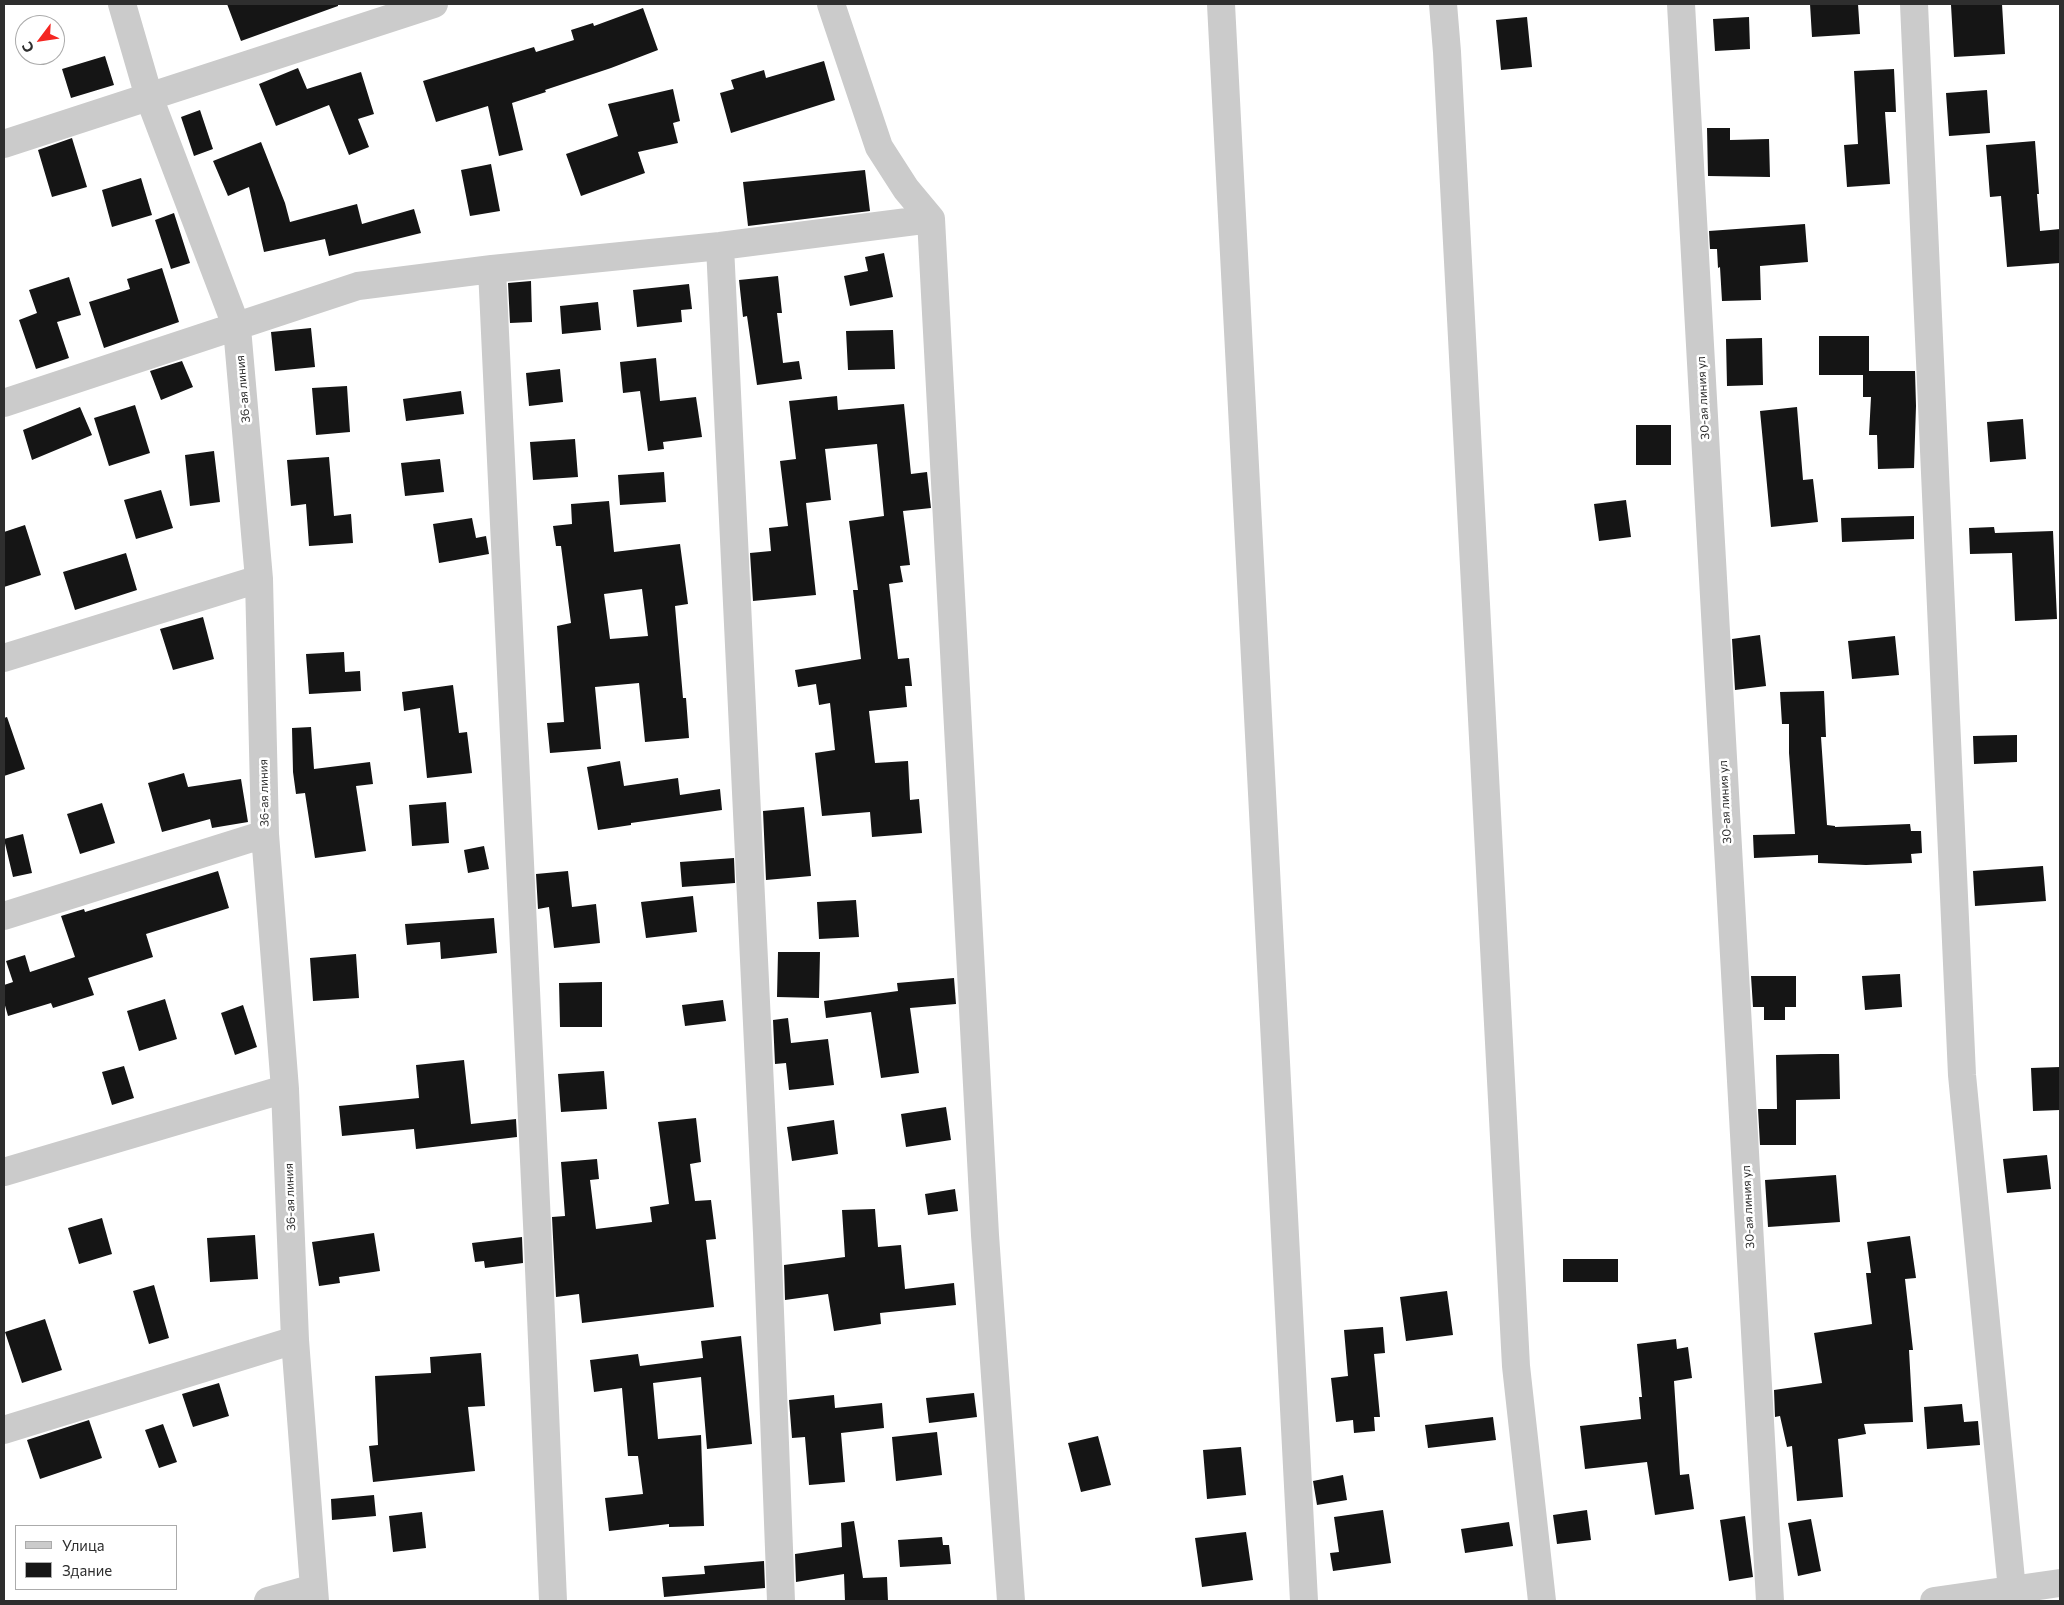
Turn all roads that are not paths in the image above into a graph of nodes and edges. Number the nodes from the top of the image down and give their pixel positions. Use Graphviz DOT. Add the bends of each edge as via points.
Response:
graph roads {
  1 [pos="122,4"];
  2 [pos="434,4"];
  3 [pos="831,4"];
  4 [pos="1221,4"];
  5 [pos="1443,4"];
  6 [pos="1681,4"];
  7 [pos="1914,4"];
  8 [pos="150,98"];
  9 [pos="4,144"];
  10 [pos="931,219"];
  11 [pos="720,246"];
  12 [pos="492,269"];
  13 [pos="237,328"];
  14 [pos="4,403"];
  15 [pos="259,579"];
  16 [pos="4,658"];
  17 [pos="265,834"];
  18 [pos="4,916"];
  19 [pos="285,1089"];
  20 [pos="4,1172"];
  21 [pos="296,1340"];
  22 [pos="4,1430"];
  23 [pos="2060,1583"];
  24 [pos="2012,1590"];
  25 [pos="314,1594"];
  26 [pos="268,1601"];
  27 [pos="553,1601"];
  28 [pos="781,1601"];
  29 [pos="1011,1601"];
  30 [pos="1304,1601"];
  31 [pos="1542,1601"];
  32 [pos="1770,1601"];
  33 [pos="1934,1601"];
  1 -- 8 [label="street, 36-ая линия"];
  2 -- 8 [label="street"];
  3 -- 10 [label="street" via="879,147 906,189"];
  4 -- 30 [label="street"];
  5 -- 31 [label="street" via="1516,1366"];
  6 -- 32 [label="street, 30-ая линия ул"];
  7 -- 24 [label="street" via="1962,1074"];
  8 -- 9 [label="street"];
  8 -- 13 [label="street, 36-ая линия"];
  10 -- 11 [label="street"];
  10 -- 29 [label="street" via="985,1235"];
  11 -- 12 [label="street"];
  11 -- 28 [label="street"];
  12 -- 13 [label="street" via="358,286"];
  12 -- 27 [label="street"];
  13 -- 14 [label="street"];
  13 -- 15 [label="street, 36-ая линия"];
  15 -- 16 [label="street"];
  15 -- 17 [label="street, 36-ая линия"];
  17 -- 18 [label="street"];
  17 -- 19 [label="street, 36-ая линия"];
  19 -- 20 [label="street"];
  19 -- 21 [label="street, 36-ая линия"];
  21 -- 22 [label="street"];
  21 -- 25 [label="street, 36-ая линия"];
  23 -- 24 [label="street"];
  24 -- 33 [label="street"];
  25 -- 26 [label="street"];
}
